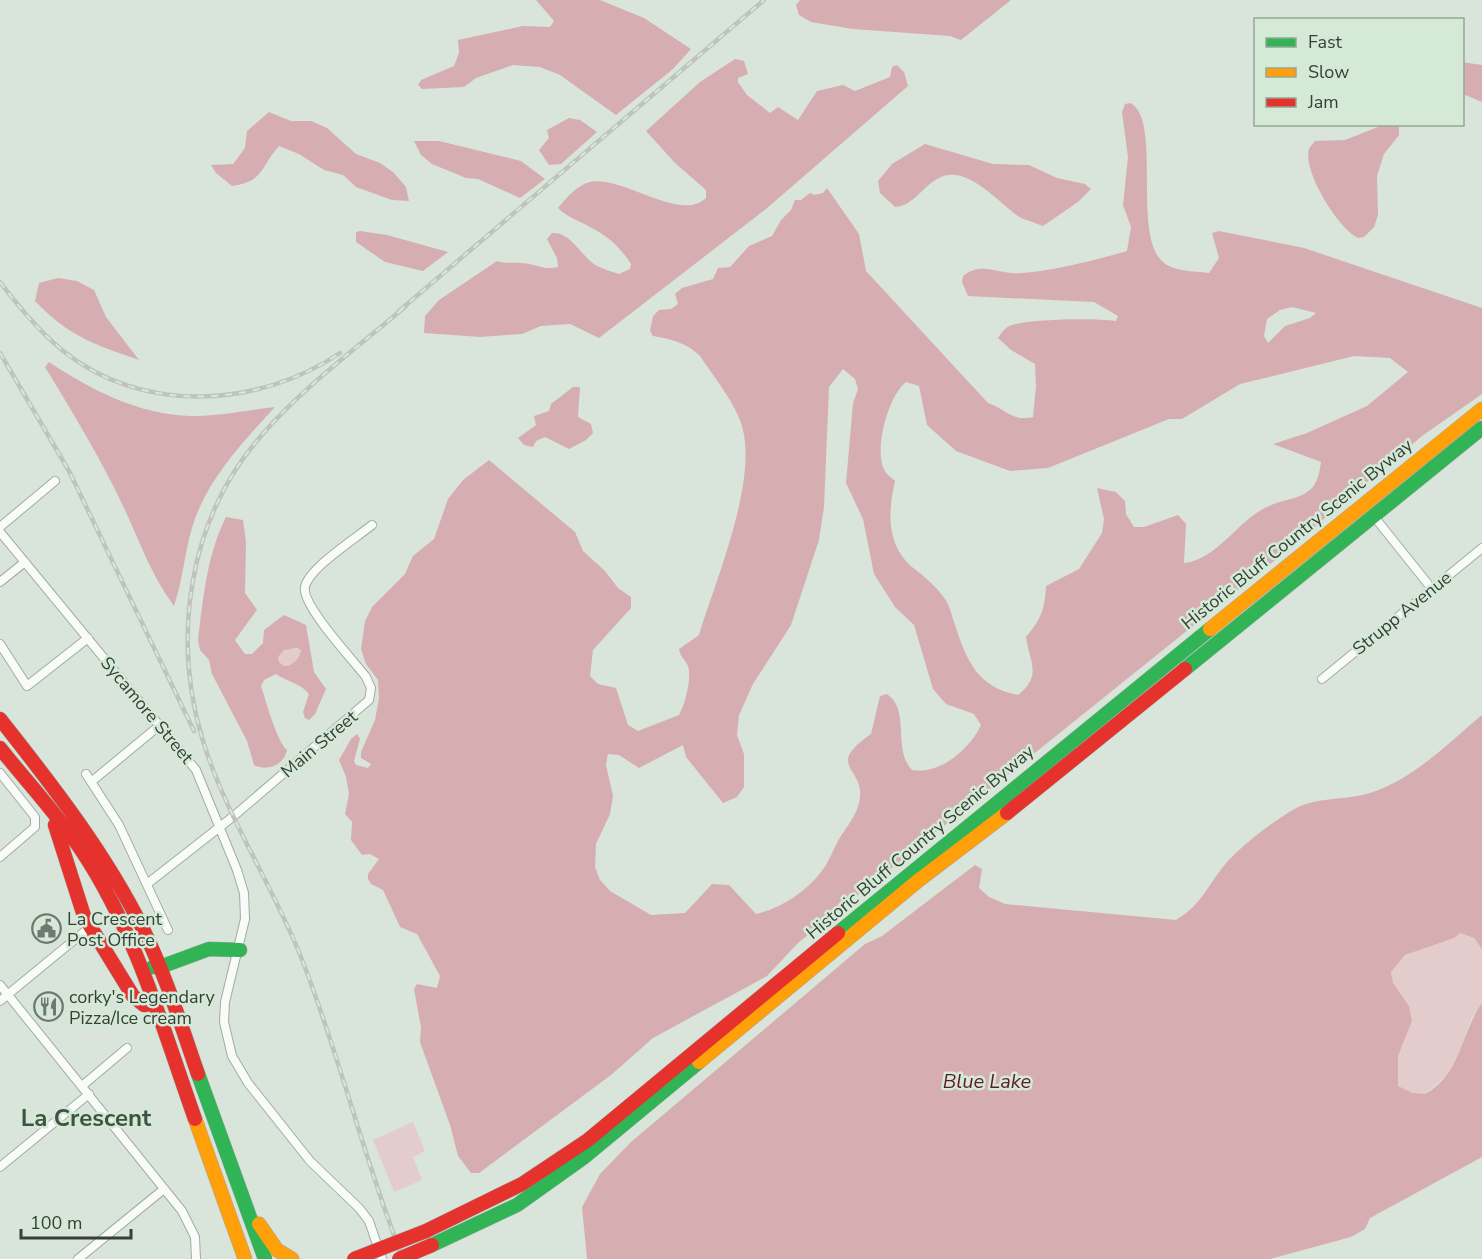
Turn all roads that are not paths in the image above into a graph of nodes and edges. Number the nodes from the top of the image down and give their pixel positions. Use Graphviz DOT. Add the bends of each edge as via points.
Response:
graph roads {
  1 [pos="1482,409"];
  2 [pos="1482,428"];
  3 [pos="55,481"];
  4 [pos="1368,509"];
  5 [pos="372,525"];
  6 [pos="0,526"];
  7 [pos="0,532"];
  8 [pos="1482,549"];
  9 [pos="25,562"];
  10 [pos="0,582"];
  11 [pos="1432,589"];
  12 [pos="88,638"];
  13 [pos="0,644"];
  14 [pos="1322,679"];
  15 [pos="0,719"];
  16 [pos="160,725"];
  17 [pos="0,748"];
  18 [pos="0,773"];
  19 [pos="27,782"];
  20 [pos="218,826"];
  21 [pos="0,857"];
  22 [pos="147,884"];
  23 [pos="90,927"];
  24 [pos="168,930"];
  25 [pos="148,938"];
  26 [pos="132,948"];
  27 [pos="240,950"];
  28 [pos="188,954"];
  29 [pos="160,967"];
  30 [pos="0,986"];
  31 [pos="8,994"];
  32 [pos="0,1001"];
  33 [pos="153,1004"];
  34 [pos="127,1048"];
  35 [pos="82,1086"];
  36 [pos="89,1094"];
  37 [pos="0,1167"];
  38 [pos="164,1189"];
  39 [pos="241,1193"];
  40 [pos="78,1259"];
  41 [pos="196,1259"];
  42 [pos="245,1259"];
  43 [pos="265,1259"];
  44 [pos="292,1259"];
  45 [pos="354,1259"];
  46 [pos="382,1259"];
  47 [pos="399,1259"];
  1 -- 4 [label="main road, Historic Bluff Country Scenic Byway"];
  2 -- 4 [label="main road, Historic Bluff Country Scenic Byway"];
  3 -- 6 [label="street"];
  4 -- 11 [label="street"];
  4 -- 45 [label="main road, Historic Bluff Country Scenic Byway, bridge" via="1025,778 588,1140 522,1184 426,1231"];
  4 -- 47 [label="main road, Historic Bluff Country Scenic Byway, bridge" via="1016,806 893,901 560,1176 489,1220"];
  5 -- 20 [label="street, Main Street" via="316,571 304,594 366,677 371,688 369,700"];
  7 -- 9 [label="street, Sycamore Street"];
  8 -- 11 [label="street, Strupp Avenue"];
  9 -- 10 [label="street"];
  9 -- 12 [label="street, Sycamore Street"];
  11 -- 14 [label="street, Strupp Avenue"];
  12 -- 13 [label="street" via="27,686"];
  12 -- 16 [label="street, Sycamore Street"];
  15 -- 25 [label="main road" via="85,827 122,886"];
  16 -- 20 [label="street, Sycamore Street" via="196,770"];
  16 -- 22 [label="street" via="89,778 119,825"];
  17 -- 19 [label="main road"];
  18 -- 21 [label="street" via="35,817 35,827"];
  19 -- 23 [label="main road" via="61,837 78,903"];
  19 -- 26 [label="main road" via="91,866 116,908"];
  20 -- 22 [label="street, Main Street"];
  20 -- 27 [label="street, Sycamore Street" via="244,893"];
  22 -- 24 [label="street"];
  23 -- 31 [label="street"];
  23 -- 33 [label="main road" via="134,996 144,1005"];
  25 -- 28 [label="main road" via="164,951"];
  25 -- 29 [label="main road"];
  26 -- 29 [label="main road" via="145,963"];
  26 -- 33 [label="main road"];
  27 -- 28 [label="main road" via="221,946"];
  27 -- 46 [label="street, Sycamore Street" via="225,1002 224,1022 232,1056 248,1083 310,1161 369,1221"];
  28 -- 29 [label="main road"];
  29 -- 39 [label="main road"];
  30 -- 31 [label="street"];
  31 -- 32 [label="street"];
  31 -- 35 [label="street"];
  33 -- 42 [label="main road"];
  34 -- 35 [label="street"];
  35 -- 36 [label="street"];
  36 -- 37 [label="street"];
  36 -- 38 [label="street"];
  38 -- 40 [label="street"];
  38 -- 41 [label="street" via="190,1224 197,1245"];
  39 -- 43 [label="main road"];
  39 -- 44 [label="main road" via="271,1243"];
}
